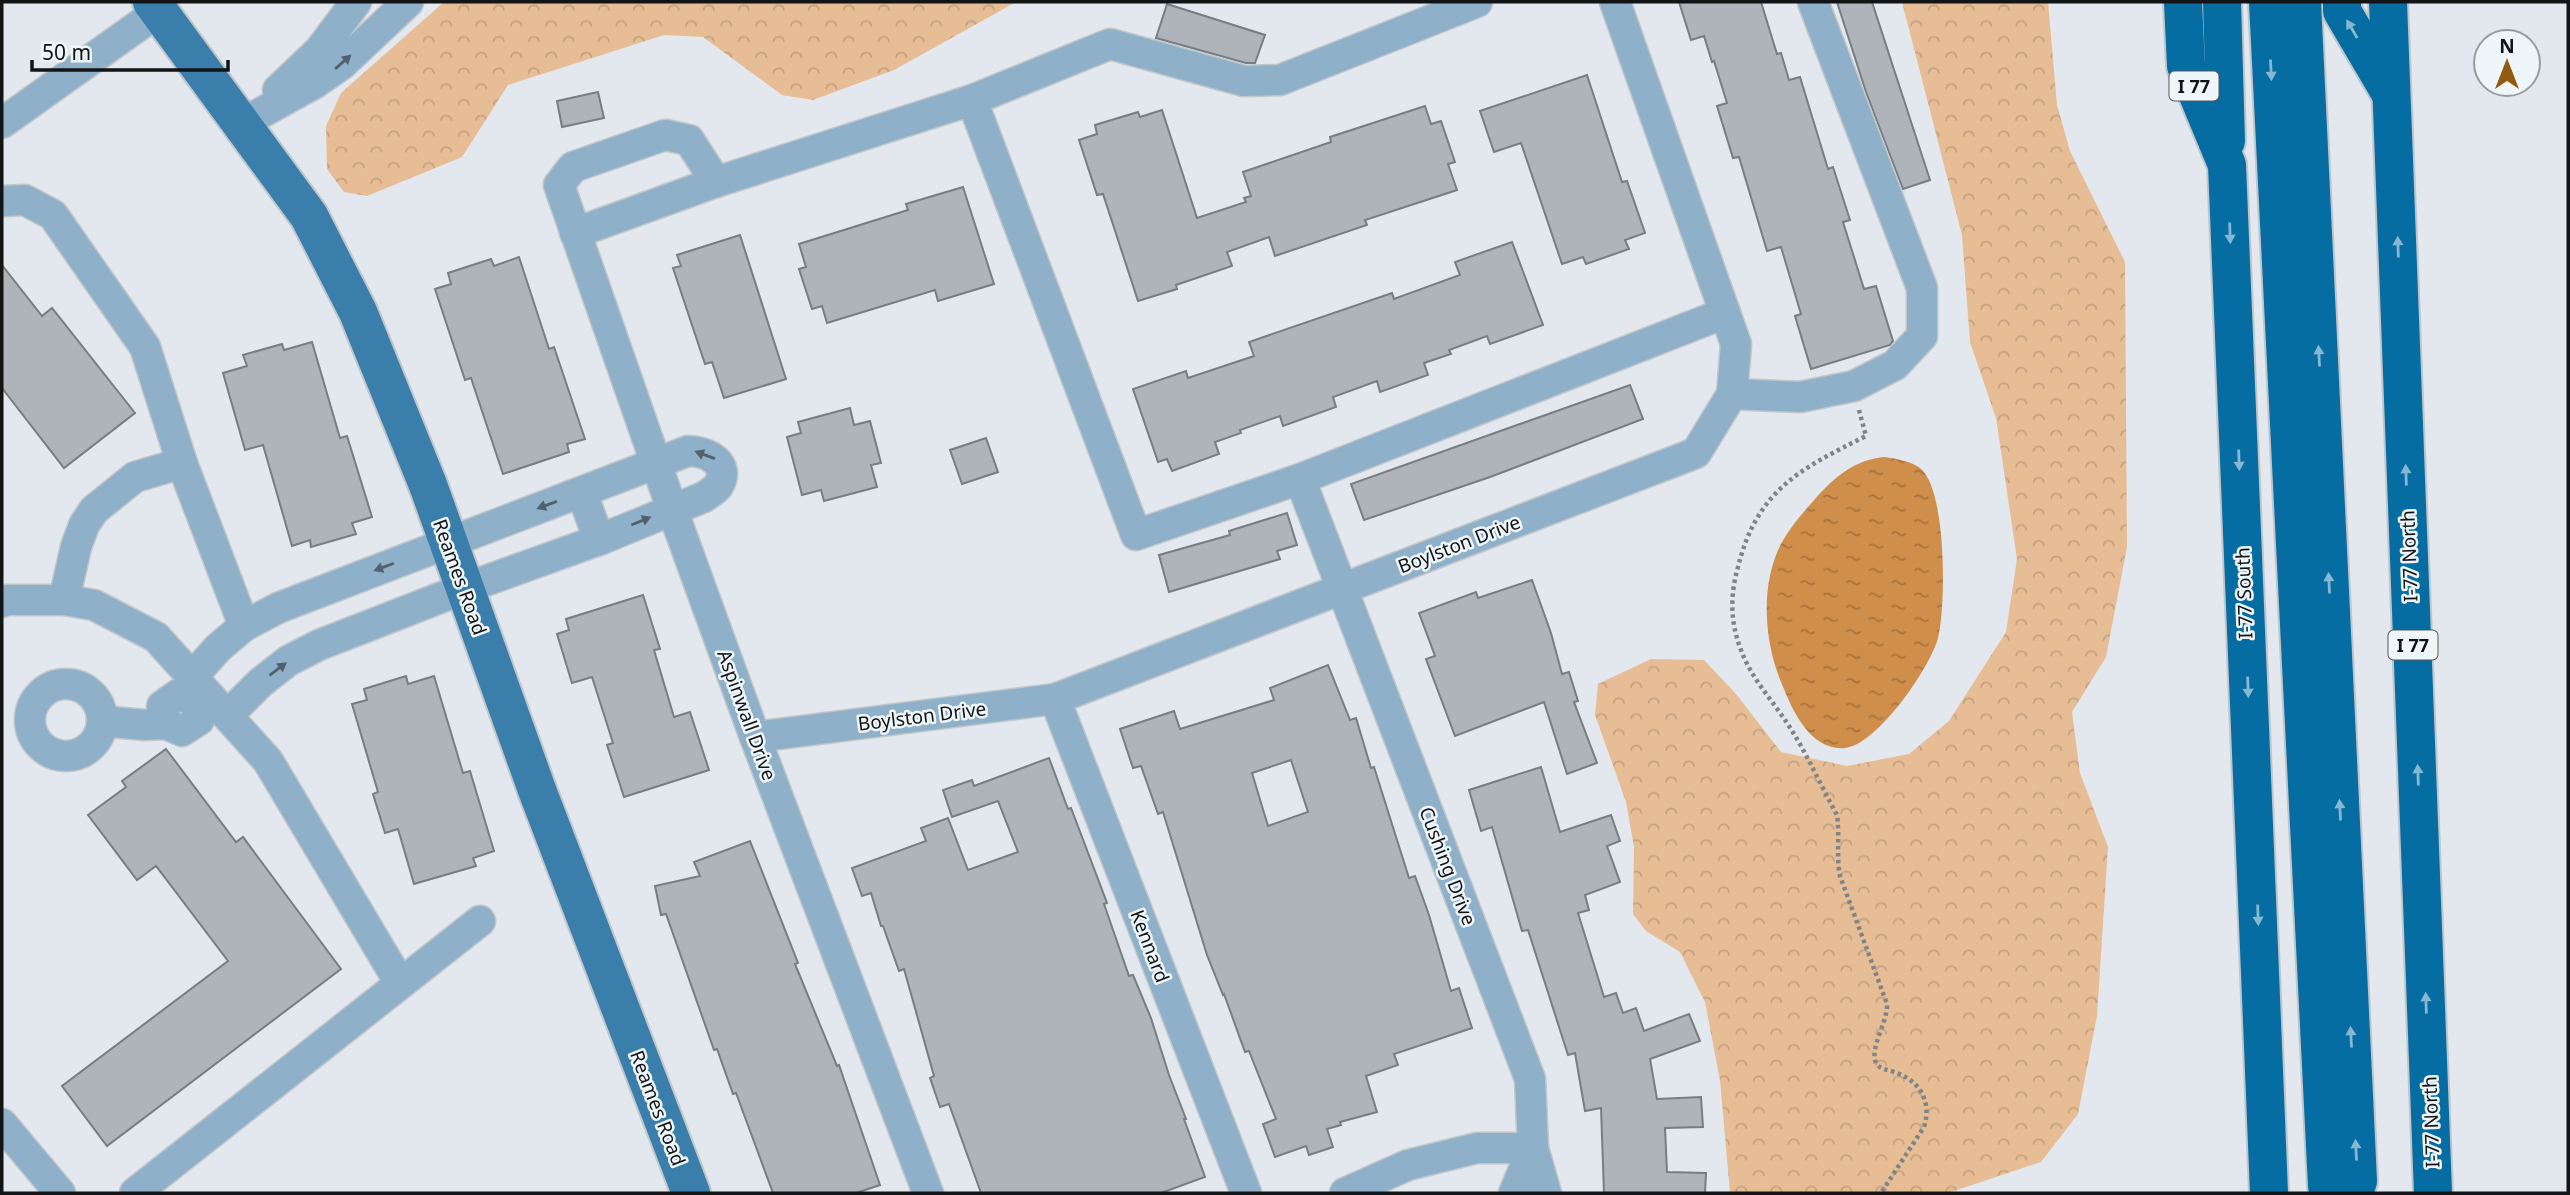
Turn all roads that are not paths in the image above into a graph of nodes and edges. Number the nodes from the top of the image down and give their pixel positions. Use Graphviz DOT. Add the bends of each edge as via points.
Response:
graph roads {
  1 [pos="356,2"];
  2 [pos="362,2"];
  3 [pos="408,2"];
  4 [pos="1474,2"];
  5 [pos="1615,2"];
  6 [pos="1813,2"];
  7 [pos="2183,2"];
  8 [pos="2222,2"];
  9 [pos="2268,2"];
  10 [pos="2302,2"];
  11 [pos="2342,2"];
  12 [pos="2388,2"];
  13 [pos="155,6"];
  14 [pos="386,22"];
  15 [pos="2392,96"];
  16 [pos="972,100"];
  17 [pos="2,123"];
  18 [pos="243,123"];
  19 [pos="2227,164"];
  20 [pos="716,182"];
  21 [pos="2,201"];
  22 [pos="575,233"];
  23 [pos="1725,313"];
  24 [pos="1732,394"];
  25 [pos="182,463"];
  26 [pos="657,463"];
  27 [pos="1300,479"];
  28 [pos="582,493"];
  29 [pos="672,509"];
  30 [pos="599,540"];
  31 [pos="447,543"];
  32 [pos="463,589"];
  33 [pos="1342,589"];
  34 [pos="64,600"];
  35 [pos="2,602"];
  36 [pos="244,626"];
  37 [pos="207,697"];
  38 [pos="1055,699"];
  39 [pos="102,721"];
  40 [pos="755,737"];
  41 [pos="480,921"];
  42 [pos="400,983"];
  43 [pos="2339,1108"];
  44 [pos="2,1124"];
  45 [pos="1533,1148"];
  46 [pos="60,1193"];
  47 [pos="135,1193"];
  48 [pos="691,1193"];
  49 [pos="928,1193"];
  50 [pos="1245,1193"];
  51 [pos="1345,1193"];
  52 [pos="1514,1193"];
  53 [pos="1546,1193"];
  54 [pos="2269,1193"];
  55 [pos="2330,1193"];
  56 [pos="2354,1193"];
  57 [pos="2433,1193"];
  1 -- 18 [label="street" via="320,50"];
  2 -- 14 [label="street"];
  3 -- 14 [label="street"];
  4 -- 16 [label="street" via="1280,80 1244,82 1110,44"];
  5 -- 23 [label="street, Boylston Drive"];
  6 -- 24 [label="street" via="1922,288 1922,335 1895,365 1853,386 1800,397"];
  7 -- 19 [label="highway, I-77 South / I 77" via="2186,66"];
  8 -- 19 [label="highway, I 77"];
  9 -- 43 [label="highway, one-way"];
  43 -- 10 [label="highway, one-way"];
  15 -- 11 [label="highway, I 77, one-way" via="2342,11"];
  12 -- 15 [label="highway, I-77 North / I 77"];
  13 -- 17 [label="street"];
  13 -- 18 [label="main road, Reames Road"];
  18 -- 14 [label="street, one-way" via="341,65"];
  57 -- 15 [label="highway, I-77 North / I 77, one-way"];
  16 -- 20 [label="street"];
  16 -- 27 [label="street" via="1136,535"];
  18 -- 31 [label="main road, Reames Road" via="309,216 358,312"];
  19 -- 54 [label="highway, I-77 South / I 77, one-way"];
  20 -- 22 [label="street"];
  20 -- 22 [label="street, Aspinwall Drive" via="689,140 665,135 573,167 559,185"];
  21 -- 25 [label="street" via="24,200 53,215 145,347"];
  22 -- 26 [label="street, Aspinwall Drive"];
  23 -- 24 [label="street, Boylston Drive" via="1736,344"];
  23 -- 27 [label="street"];
  24 -- 33 [label="street, Boylston Drive" via="1696,453"];
  25 -- 34 [label="street" via="135,477 94,510 76,547"];
  25 -- 36 [label="street"];
  26 -- 28 [label="street"];
  26 -- 29 [label="street, Aspinwall Drive"];
  29 -- 26 [label="street, one-way" via="704,497 718,486 721,472 717,460 703,451 688,451"];
  27 -- 33 [label="street, Cushing Drive"];
  28 -- 30 [label="street"];
  28 -- 31 [label="street, one-way"];
  30 -- 29 [label="street, one-way"];
  29 -- 40 [label="street, Aspinwall Drive"];
  30 -- 32 [label="street"];
  31 -- 32 [label="main road, Reames Road"];
  31 -- 36 [label="street, one-way" via="278,608"];
  37 -- 32 [label="street, one-way" via="260,683 319,645"];
  32 -- 48 [label="main road, Reames Road"];
  33 -- 38 [label="street, Boylston Drive"];
  33 -- 45 [label="street, Cushing Drive" via="1530,1079"];
  34 -- 35 [label="street"];
  34 -- 37 [label="street" via="94,605 156,636"];
  36 -- 37 [label="street" via="218,648"];
  37 -- 39 [label="street" via="179,694 162,706 166,724"];
  37 -- 42 [label="street" via="268,761"];
  38 -- 40 [label="street, Boylston Drive"];
  38 -- 50 [label="street, Kennard"];
  40 -- 49 [label="street, Aspinwall Drive"];
  41 -- 42 [label="street"];
  42 -- 47 [label="street"];
  43 -- 55 [label="highway" via="2327,1186"];
  56 -- 43 [label="highway, one-way" via="2358,1181"];
  44 -- 46 [label="street"];
  45 -- 51 [label="street" via="1477,1148 1408,1165"];
  45 -- 52 [label="street, Cushing Drive"];
  45 -- 53 [label="street, Cushing Drive"];
}
